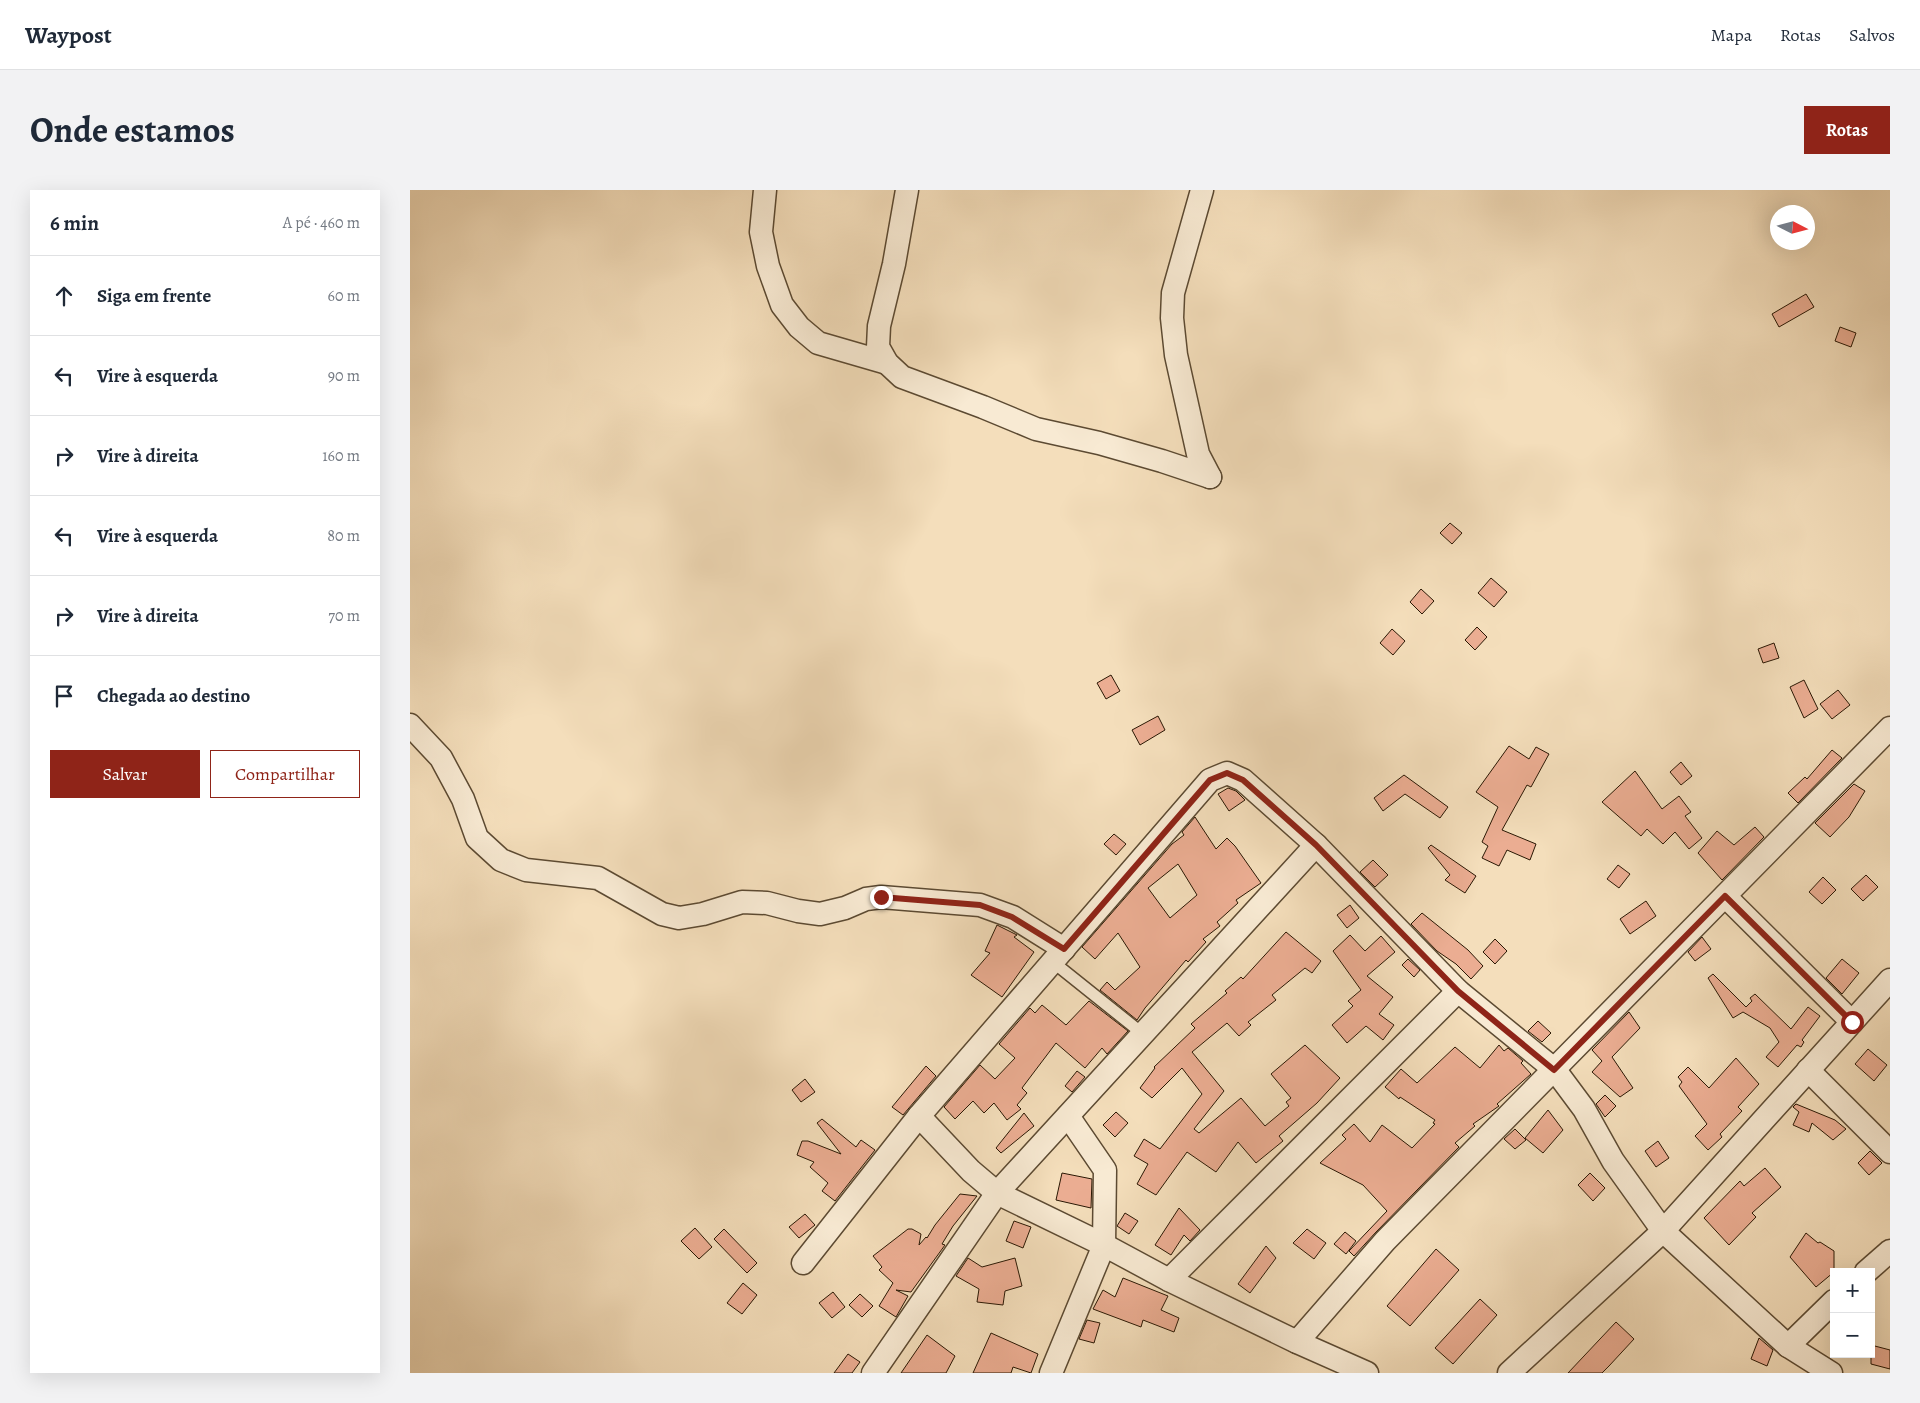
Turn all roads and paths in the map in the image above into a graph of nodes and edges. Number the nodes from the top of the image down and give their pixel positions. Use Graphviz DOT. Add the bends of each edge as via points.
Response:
graph roads {
  1 [pos="765,190"];
  2 [pos="907,190"];
  3 [pos="1202,190"];
  4 [pos="887,363"];
  5 [pos="410,725"];
  6 [pos="1890,728"];
  7 [pos="1316,845"];
  8 [pos="1725,896"];
  9 [pos="1058,955"];
  10 [pos="1890,980"];
  11 [pos="1458,991"];
  12 [pos="1852,1022"];
  13 [pos="1143,1034"];
  14 [pos="1554,1070"];
  15 [pos="1808,1070"];
  16 [pos="919,1116"];
  17 [pos="1068,1116"];
  18 [pos="1890,1152"];
  19 [pos="997,1193"];
  20 [pos="1663,1231"];
  21 [pos="1104,1245"];
  22 [pos="1890,1251"];
  23 [pos="803,1263"];
  24 [pos="1871,1268"];
  25 [pos="1169,1280"];
  26 [pos="1830,1305"];
  27 [pos="1297,1342"];
  28 [pos="1788,1346"];
  29 [pos="873,1373"];
  30 [pos="1051,1373"];
  31 [pos="1367,1373"];
  32 [pos="1509,1373"];
  33 [pos="1831,1373"];
  1 -- 4 [label="street" via="761,232 768,266 782,305 818,343"];
  2 -- 4 [label="street" via="879,326 878,347"];
  3 -- 4 [label="street" via="1173,293 1172,318 1176,355 1198,454 1210,478 1117,448 1036,429 902,377"];
  5 -- 9 [label="street" via="441,758 463,799 476,838 501,860 526,870 598,878 662,914 680,918 742,902 767,903 820,914 881,897 980,905 1012,917"];
  6 -- 8 [label="street"];
  7 -- 9 [label="street" via="1243,780 1227,773 1210,780"];
  7 -- 11 [label="street"];
  7 -- 13 [label="street"];
  8 -- 12 [label="street"];
  8 -- 14 [label="street"];
  9 -- 13 [label="lane"];
  9 -- 16 [label="street"];
  10 -- 12 [label="street"];
  11 -- 14 [label="street"];
  11 -- 25 [label="street"];
  12 -- 15 [label="street"];
  13 -- 17 [label="street"];
  14 -- 20 [label="street" via="1584,1109 1613,1161"];
  14 -- 27 [label="street" via="1385,1242"];
  15 -- 18 [label="street"];
  15 -- 20 [label="street"];
  16 -- 19 [label="street"];
  16 -- 23 [label="street"];
  17 -- 19 [label="street"];
  17 -- 21 [label="street" via="1105,1170"];
  19 -- 21 [label="street"];
  19 -- 29 [label="street"];
  20 -- 28 [label="street"];
  20 -- 32 [label="street"];
  21 -- 25 [label="street"];
  21 -- 30 [label="street"];
  22 -- 24 [label="street"];
  25 -- 27 [label="street"];
  26 -- 28 [label="street"];
  27 -- 31 [label="street"];
  28 -- 33 [label="street"];
}
